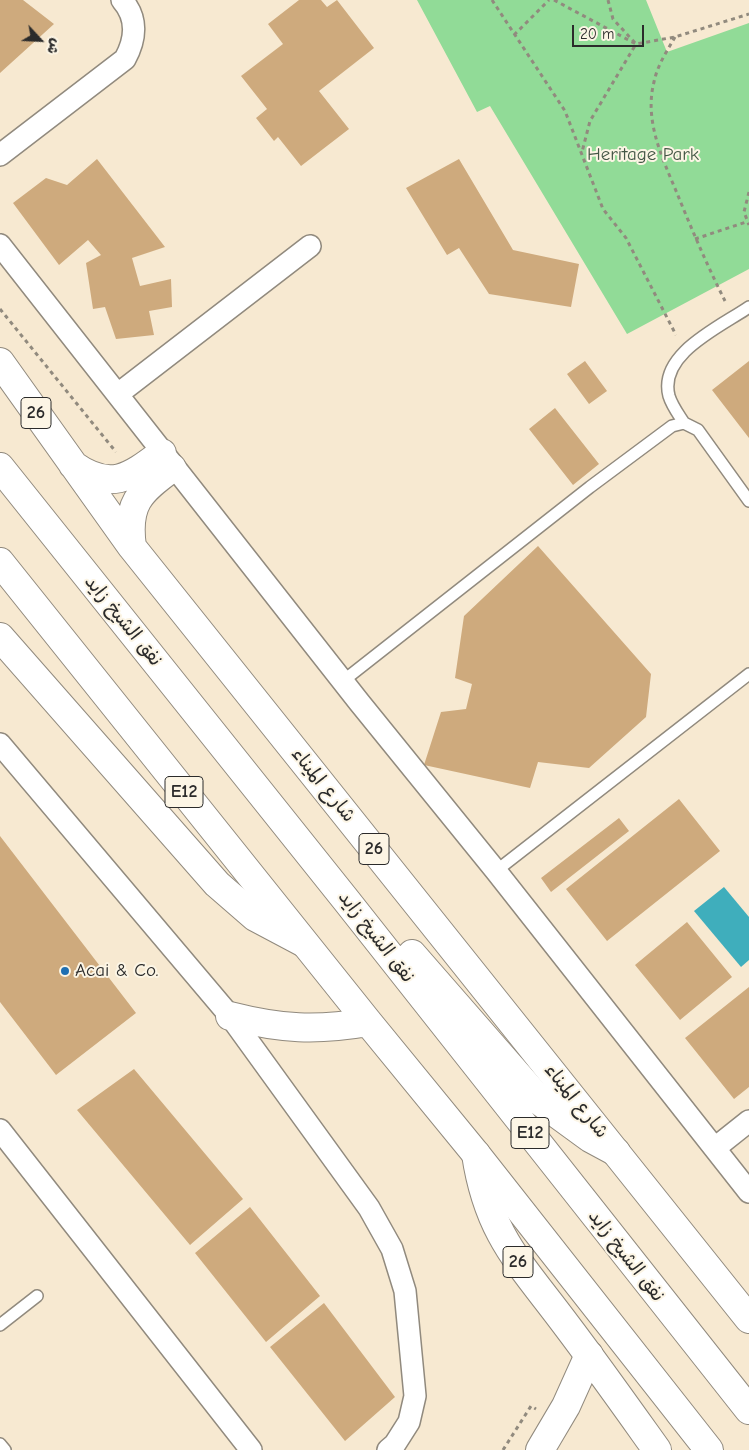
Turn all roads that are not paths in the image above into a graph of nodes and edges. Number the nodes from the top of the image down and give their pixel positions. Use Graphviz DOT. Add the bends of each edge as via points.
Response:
graph roads {
  1 [pos="122,0"];
  2 [pos="0,155"];
  3 [pos="0,245"];
  4 [pos="310,246"];
  5 [pos="749,307"];
  6 [pos="0,362"];
  7 [pos="118,394"];
  8 [pos="684,423"];
  9 [pos="168,460"];
  10 [pos="72,465"];
  11 [pos="0,467"];
  12 [pos="749,501"];
  13 [pos="132,547"];
  14 [pos="0,562"];
  15 [pos="0,637"];
  16 [pos="749,674"];
  17 [pos="342,681"];
  18 [pos="0,744"];
  19 [pos="496,871"];
  20 [pos="346,900"];
  21 [pos="304,943"];
  22 [pos="230,1016"];
  23 [pos="368,1022"];
  24 [pos="749,1121"];
  25 [pos="0,1130"];
  26 [pos="715,1148"];
  27 [pos="616,1152"];
  28 [pos="476,1154"];
  29 [pos="749,1192"];
  30 [pos="37,1296"];
  31 [pos="749,1318"];
  32 [pos="0,1325"];
  33 [pos="589,1355"];
  34 [pos="749,1410"];
  35 [pos="0,1444"];
  36 [pos="5,1450"];
  37 [pos="251,1450"];
  38 [pos="388,1450"];
  39 [pos="540,1450"];
  40 [pos="657,1450"];
  41 [pos="709,1450"];
  1 -- 2 [label="street" via="132,16 134,29 125,59"];
  3 -- 7 [label="street"];
  4 -- 7 [label="street"];
  5 -- 8 [label="lane" via="684,351 670,368 667,379 669,398"];
  6 -- 10 [label="main road, شارع الميناء / 26"];
  7 -- 9 [label="street"];
  8 -- 12 [label="lane" via="698,430"];
  8 -- 17 [label="lane" via="672,426 590,487"];
  9 -- 10 [label="main road" via="118,479 101,479"];
  9 -- 13 [label="main road" via="136,501 131,516"];
  9 -- 17 [label="street"];
  10 -- 13 [label="main road, شارع الميناء / 26"];
  11 -- 20 [label="main road, نفق الشيخ زايد / E12"];
  13 -- 27 [label="main road, شارع الميناء / 26"];
  14 -- 21 [label="main road, E12"];
  15 -- 21 [label="main road" via="216,884 255,917"];
  16 -- 19 [label="lane"];
  17 -- 19 [label="street"];
  18 -- 22 [label="street"];
  19 -- 26 [label="street"];
  20 -- 27 [label="main road" via="362,907 387,926 542,1103 590,1138"];
  20 -- 34 [label="main road, نفق الشيخ زايد / E12"];
  21 -- 23 [label="main road, E12"];
  22 -- 23 [label="main road" via="263,1025 298,1029"];
  22 -- 38 [label="street" via="369,1208 392,1249 405,1291 415,1396 409,1422"];
  23 -- 28 [label="main road, E12"];
  24 -- 26 [label="street"];
  25 -- 37 [label="street"];
  26 -- 29 [label="street"];
  27 -- 31 [label="main road, شارع الميناء / 26"];
  28 -- 33 [label="main road, 26" via="487,1205 506,1244"];
  28 -- 41 [label="main road, E12"];
  30 -- 32 [label="lane"];
  33 -- 39 [label="main road" via="566,1406"];
  33 -- 40 [label="main road, 26"];
  35 -- 36 [label="lane"];
}
